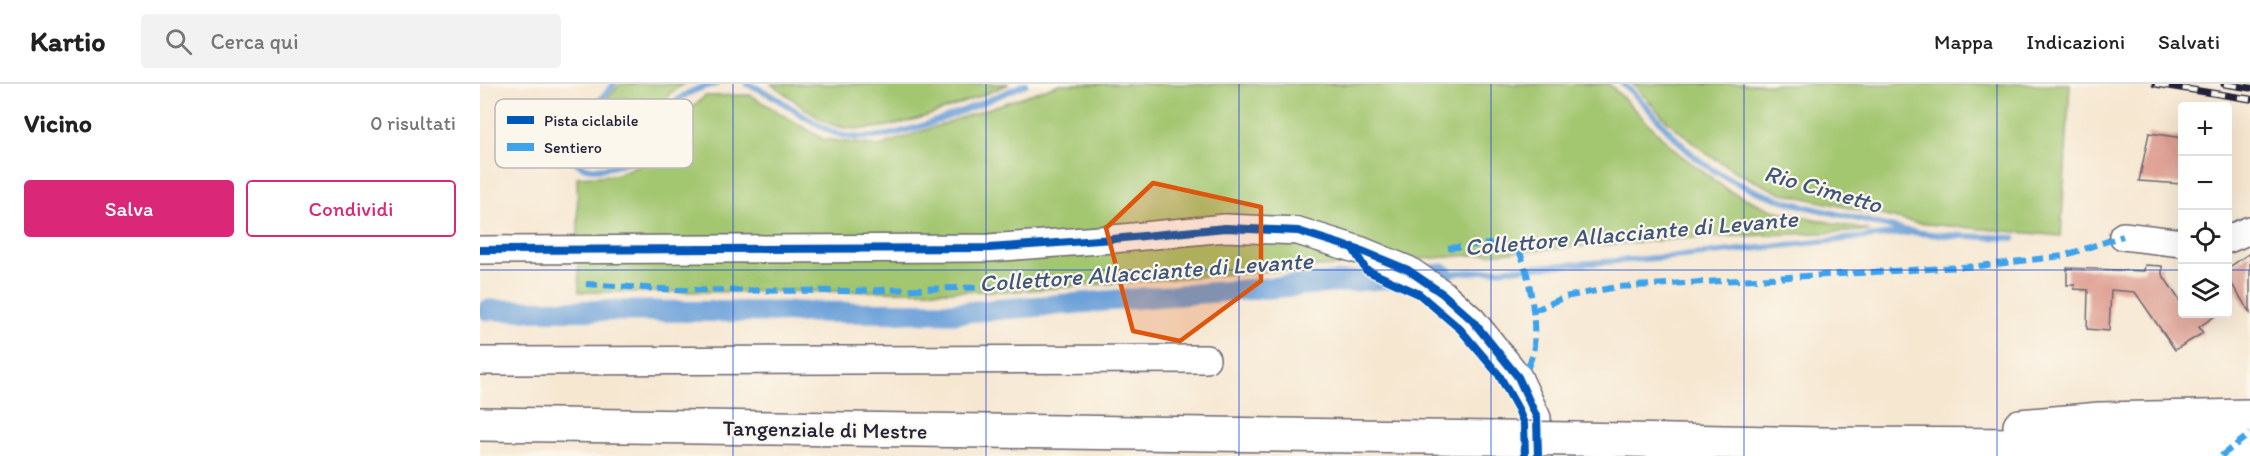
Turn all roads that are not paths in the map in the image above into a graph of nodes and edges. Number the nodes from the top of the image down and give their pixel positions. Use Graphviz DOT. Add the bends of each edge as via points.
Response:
graph roads {
  1 [pos="2250,230"];
  2 [pos="2123,236"];
  3 [pos="2232,237"];
  4 [pos="2178,243"];
  5 [pos="480,250"];
  6 [pos="480,348"];
  7 [pos="1206,359"];
  8 [pos="480,361"];
  9 [pos="480,424"];
  10 [pos="2249,426"];
  11 [pos="1821,444"];
  12 [pos="1538,456"];
  1 -- 3 [label="street"];
  2 -- 4 [label="street"];
  5 -- 12 [label="street" via="989,248 1225,228 1298,231 1408,270 1472,320 1518,378 1537,418"];
  6 -- 8 [label="street"];
  7 -- 8 [label="street"];
  9 -- 11 [label="highway, Tangenziale di Mestre, bridge"];
  10 -- 11 [label="highway" via="2100,419"];
  10 -- 11 [label="highway, Tangenziale di Mestre" via="2211,448"];
}
